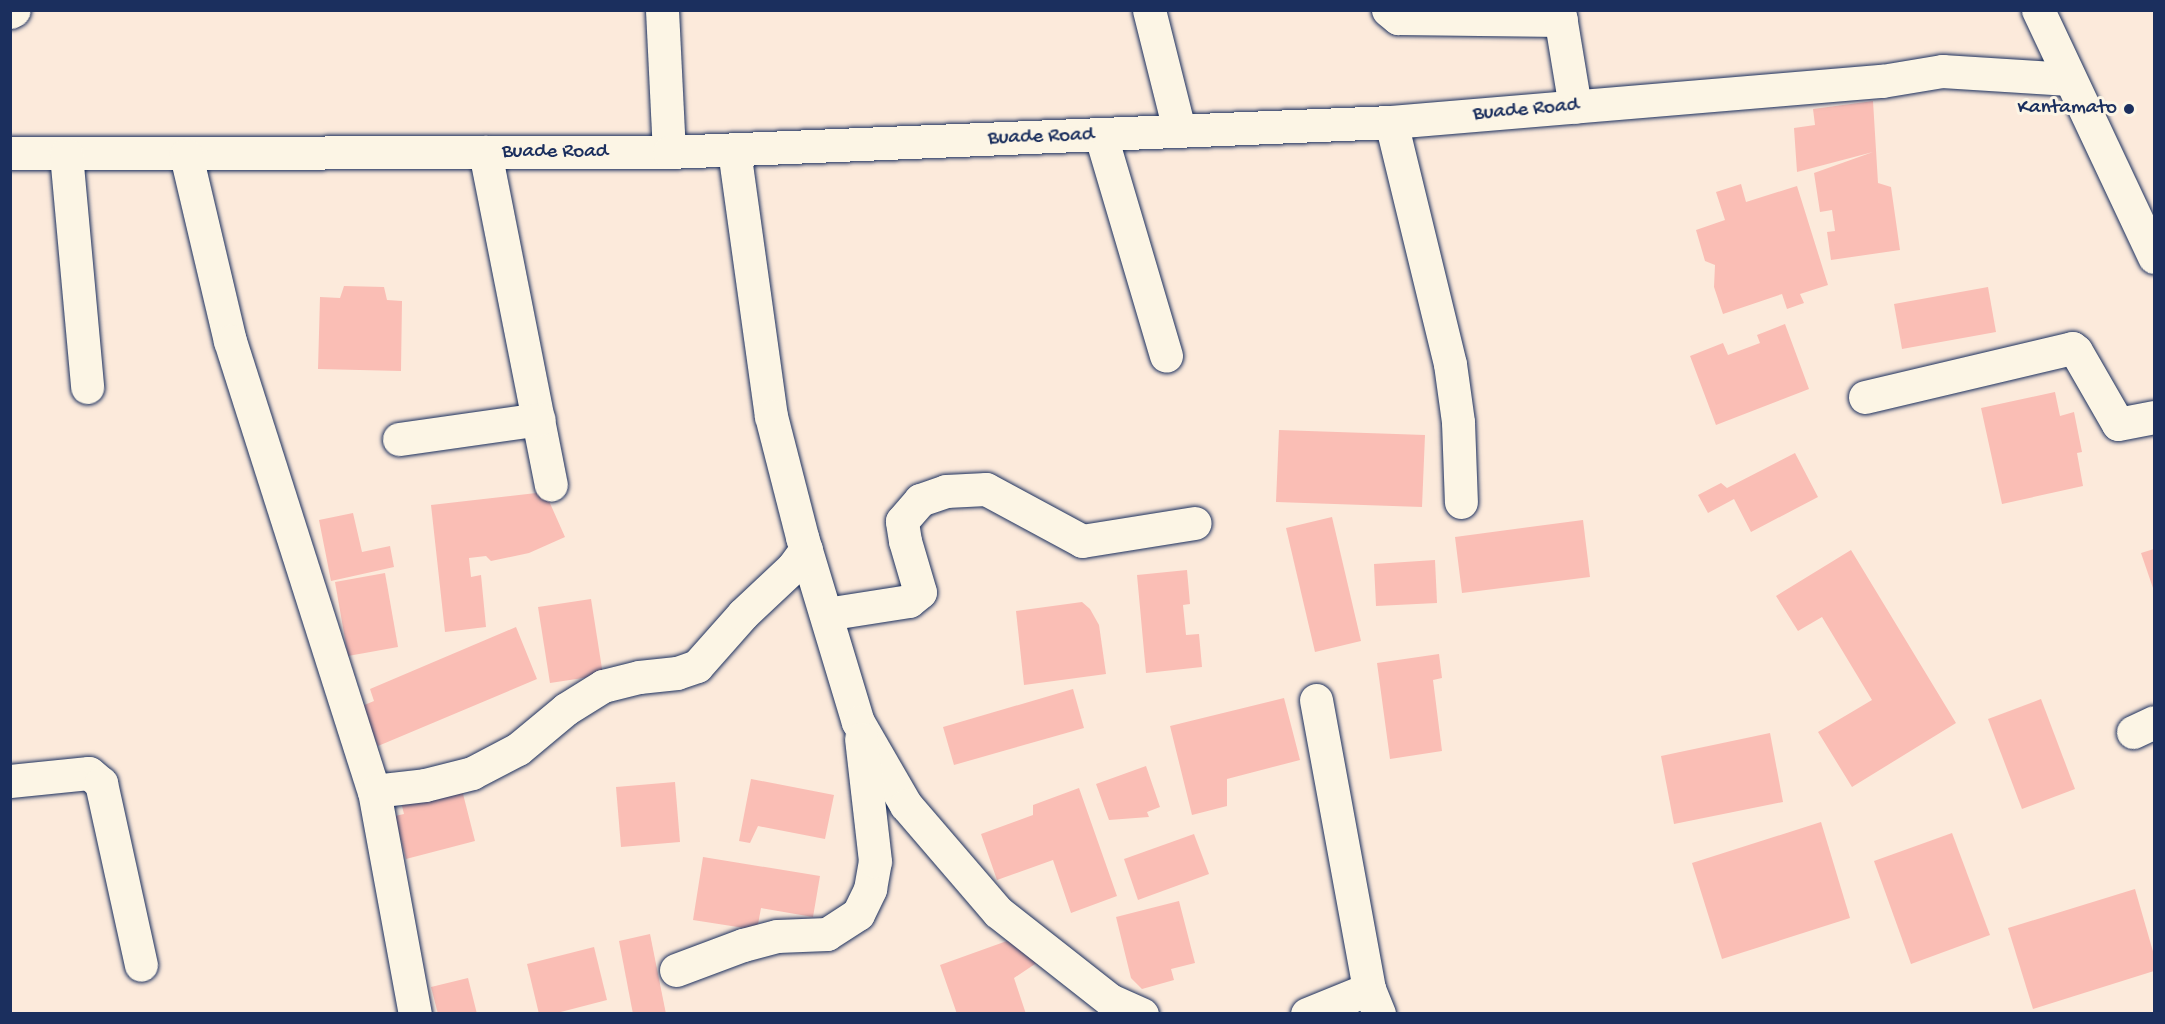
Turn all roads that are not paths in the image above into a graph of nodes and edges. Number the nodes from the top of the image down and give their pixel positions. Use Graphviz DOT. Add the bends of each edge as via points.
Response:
graph roads {
  1 [pos="662,10"];
  2 [pos="1149,10"];
  3 [pos="1388,10"];
  4 [pos="2038,10"];
  5 [pos="1560,15"];
  6 [pos="2069,79"];
  7 [pos="1575,107"];
  8 [pos="1391,122"];
  9 [pos="1179,129"];
  10 [pos="1101,136"];
  11 [pos="734,150"];
  12 [pos="10,153"];
  13 [pos="484,153"];
  14 [pos="669,153"];
  15 [pos="66,154"];
  16 [pos="186,155"];
  17 [pos="2154,256"];
  18 [pos="1166,356"];
  19 [pos="87,387"];
  20 [pos="1865,397"];
  21 [pos="2154,417"];
  22 [pos="538,419"];
  23 [pos="399,439"];
  24 [pos="551,485"];
  25 [pos="1461,502"];
  26 [pos="1195,523"];
  27 [pos="806,549"];
  28 [pos="826,614"];
  29 [pos="1316,700"];
  30 [pos="858,722"];
  31 [pos="10,781"];
  32 [pos="374,791"];
  33 [pos="141,965"];
  34 [pos="676,970"];
  35 [pos="1374,1001"];
  36 [pos="415,1014"];
  37 [pos="1142,1014"];
  38 [pos="1307,1014"];
  1 -- 14 [label="street"];
  2 -- 9 [label="street"];
  3 -- 5 [label="street" via="1398,18"];
  4 -- 6 [label="street"];
  5 -- 7 [label="street"];
  6 -- 7 [label="street, Buade Road" via="1942,71 1882,81"];
  6 -- 17 [label="street"];
  7 -- 8 [label="street, Buade Road"];
  8 -- 9 [label="street, Buade Road"];
  8 -- 25 [label="street" via="1450,364 1458,422"];
  9 -- 10 [label="street, Buade Road"];
  10 -- 11 [label="street, Buade Road"];
  10 -- 18 [label="street"];
  11 -- 14 [label="street, Buade Road"];
  11 -- 27 [label="street" via="771,416"];
  12 -- 15 [label="street, Buade Road"];
  13 -- 14 [label="street, Buade Road"];
  13 -- 16 [label="street, Buade Road"];
  13 -- 22 [label="street"];
  15 -- 16 [label="street, Buade Road"];
  15 -- 19 [label="street"];
  16 -- 32 [label="street" via="230,341"];
  20 -- 21 [label="street" via="2072,348 2118,424"];
  22 -- 23 [label="street"];
  22 -- 24 [label="street"];
  26 -- 28 [label="street" via="1082,541 986,489 946,491 920,500 902,521 920,592 909,601"];
  27 -- 28 [label="street"];
  27 -- 32 [label="street" via="697,666 603,686 566,709 518,749 472,773 425,785"];
  28 -- 30 [label="street"];
  29 -- 35 [label="street"];
  30 -- 34 [label="street" via="875,861 870,888 858,914 827,934 777,936"];
  30 -- 37 [label="street" via="906,805 998,912 1110,1000"];
  31 -- 33 [label="street" via="89,772 101,783"];
  32 -- 36 [label="street"];
  35 -- 38 [label="street"];
}
